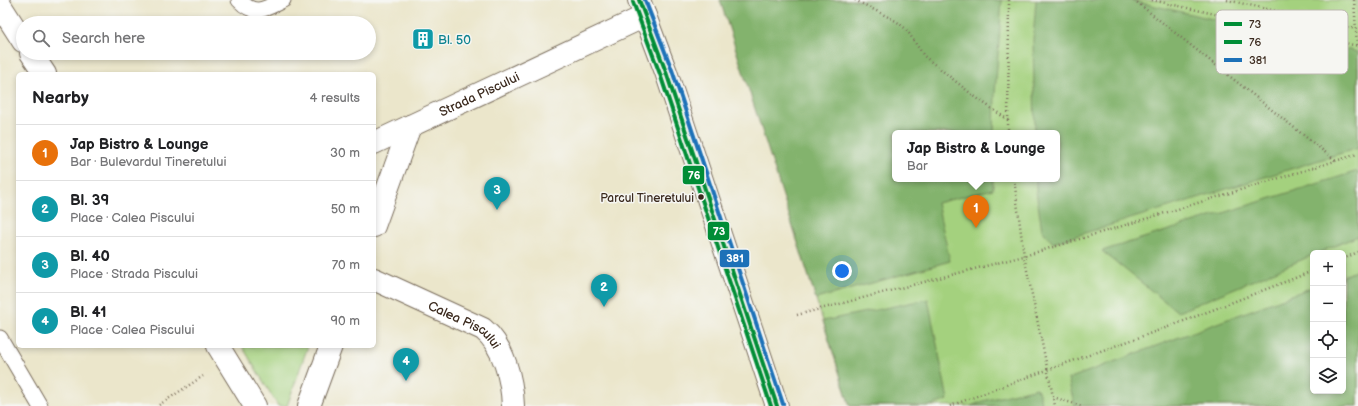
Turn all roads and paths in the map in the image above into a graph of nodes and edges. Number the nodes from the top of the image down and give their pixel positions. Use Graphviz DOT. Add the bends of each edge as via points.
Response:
graph roads {
  1 [pos="239,0"];
  2 [pos="283,0"];
  3 [pos="855,0"];
  4 [pos="1009,0"];
  5 [pos="1134,0"];
  6 [pos="1152,0"];
  7 [pos="1227,0"];
  8 [pos="1354,0"];
  9 [pos="0,5"];
  10 [pos="642,8"];
  11 [pos="1270,10"];
  12 [pos="1216,14"];
  13 [pos="1348,28"];
  14 [pos="16,30"];
  15 [pos="1356,30"];
  16 [pos="1348,44"];
  17 [pos="1358,46"];
  18 [pos="36,60"];
  19 [pos="1216,65"];
  20 [pos="44,72"];
  21 [pos="1227,74"];
  22 [pos="1008,120"];
  23 [pos="410,126"];
  24 [pos="1008,130"];
  25 [pos="376,142"];
  26 [pos="1358,154"];
  27 [pos="1337,161"];
  28 [pos="1014,182"];
  29 [pos="376,220"];
  30 [pos="1358,252"];
  31 [pos="1024,256"];
  32 [pos="1346,258"];
  33 [pos="1310,272"];
  34 [pos="376,280"];
  35 [pos="797,315"];
  36 [pos="0,338"];
  37 [pos="330,348"];
  38 [pos="223,353"];
  39 [pos="1047,370"];
  40 [pos="1052,397"];
  41 [pos="158,405"];
  42 [pos="40,406"];
  43 [pos="255,406"];
  44 [pos="309,406"];
  45 [pos="513,406"];
  46 [pos="777,406"];
  47 [pos="950,406"];
  48 [pos="1055,406"];
  49 [pos="1081,406"];
  1 -- 2 [label="lane" via="250,10 259,10"];
  3 -- 22 [label="path" via="896,21 906,30 924,56"];
  4 -- 22 [label="path"];
  5 -- 19 [label="path"];
  6 -- 12 [label="path"];
  7 -- 11 [label="path"];
  8 -- 15 [label="path"];
  9 -- 14 [label="street"];
  10 -- 23 [label="street, Strada Piscului"];
  10 -- 46 [label="street" via="666,72"];
  13 -- 15 [label="path"];
  15 -- 17 [label="path"];
  16 -- 17 [label="path"];
  18 -- 20 [label="street"];
  21 -- 27 [label="path"];
  22 -- 24 [label="path"];
  23 -- 25 [label="street, Strada Piscului"];
  23 -- 29 [label="street"];
  26 -- 27 [label="path"];
  27 -- 31 [label="path"];
  28 -- 31 [label="path"];
  30 -- 32 [label="path"];
  31 -- 35 [label="path"];
  31 -- 39 [label="path"];
  33 -- 39 [label="path"];
  34 -- 45 [label="street, Calea Piscului" via="487,332 498,346 506,366"];
  36 -- 42 [label="lane"];
  37 -- 44 [label="street"];
  38 -- 41 [label="path"];
  38 -- 43 [label="street"];
  39 -- 40 [label="path"];
  39 -- 47 [label="path"];
  40 -- 48 [label="path"];
  40 -- 49 [label="path"];
}
